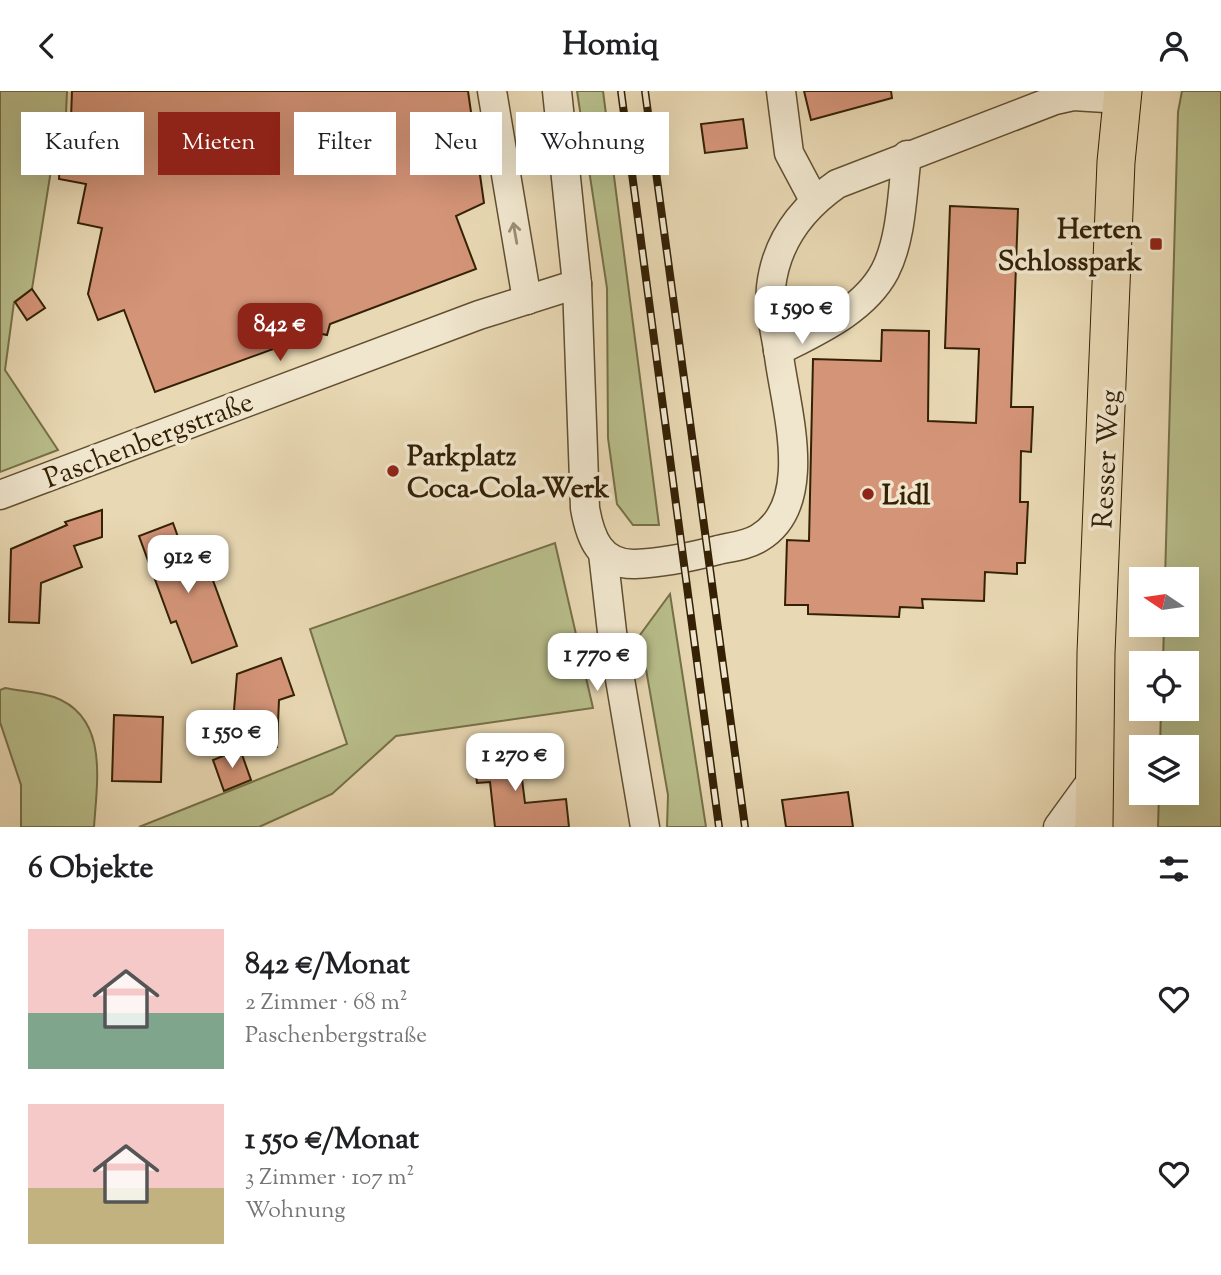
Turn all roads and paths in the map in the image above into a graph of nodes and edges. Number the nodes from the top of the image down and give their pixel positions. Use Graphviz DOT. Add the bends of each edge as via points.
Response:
graph roads {
  1 [pos="492,91"];
  2 [pos="557,91"];
  3 [pos="780,91"];
  4 [pos="1122,95"];
  5 [pos="907,155"];
  6 [pos="814,200"];
  7 [pos="577,284"];
  8 [pos="527,300"];
  9 [pos="778,351"];
  10 [pos="0,495"];
  11 [pos="603,552"];
  12 [pos="1095,776"];
  13 [pos="645,827"];
  14 [pos="1058,827"];
  15 [pos="1094,827"];
  8 -- 1 [label="street, one-way"];
  2 -- 7 [label="street"];
  3 -- 6 [label="street" via="789,153"];
  4 -- 5 [label="street" via="1055,100"];
  4 -- 12 [label="main road, Resser Weg" via="1096,653"];
  5 -- 6 [label="street" via="837,184"];
  5 -- 9 [label="street" via="894,244 884,273 857,305"];
  6 -- 9 [label="street" via="790,230 777,260 771,288"];
  7 -- 8 [label="street, Paschenbergstraße"];
  7 -- 11 [label="street" via="585,508 590,537"];
  8 -- 10 [label="street, Paschenbergstraße"];
  9 -- 11 [label="street" via="794,474 785,512 776,525 757,540 654,563 614,562"];
  11 -- 13 [label="street"];
  12 -- 14 [label="street"];
  12 -- 15 [label="main road, Resser Weg"];
}
